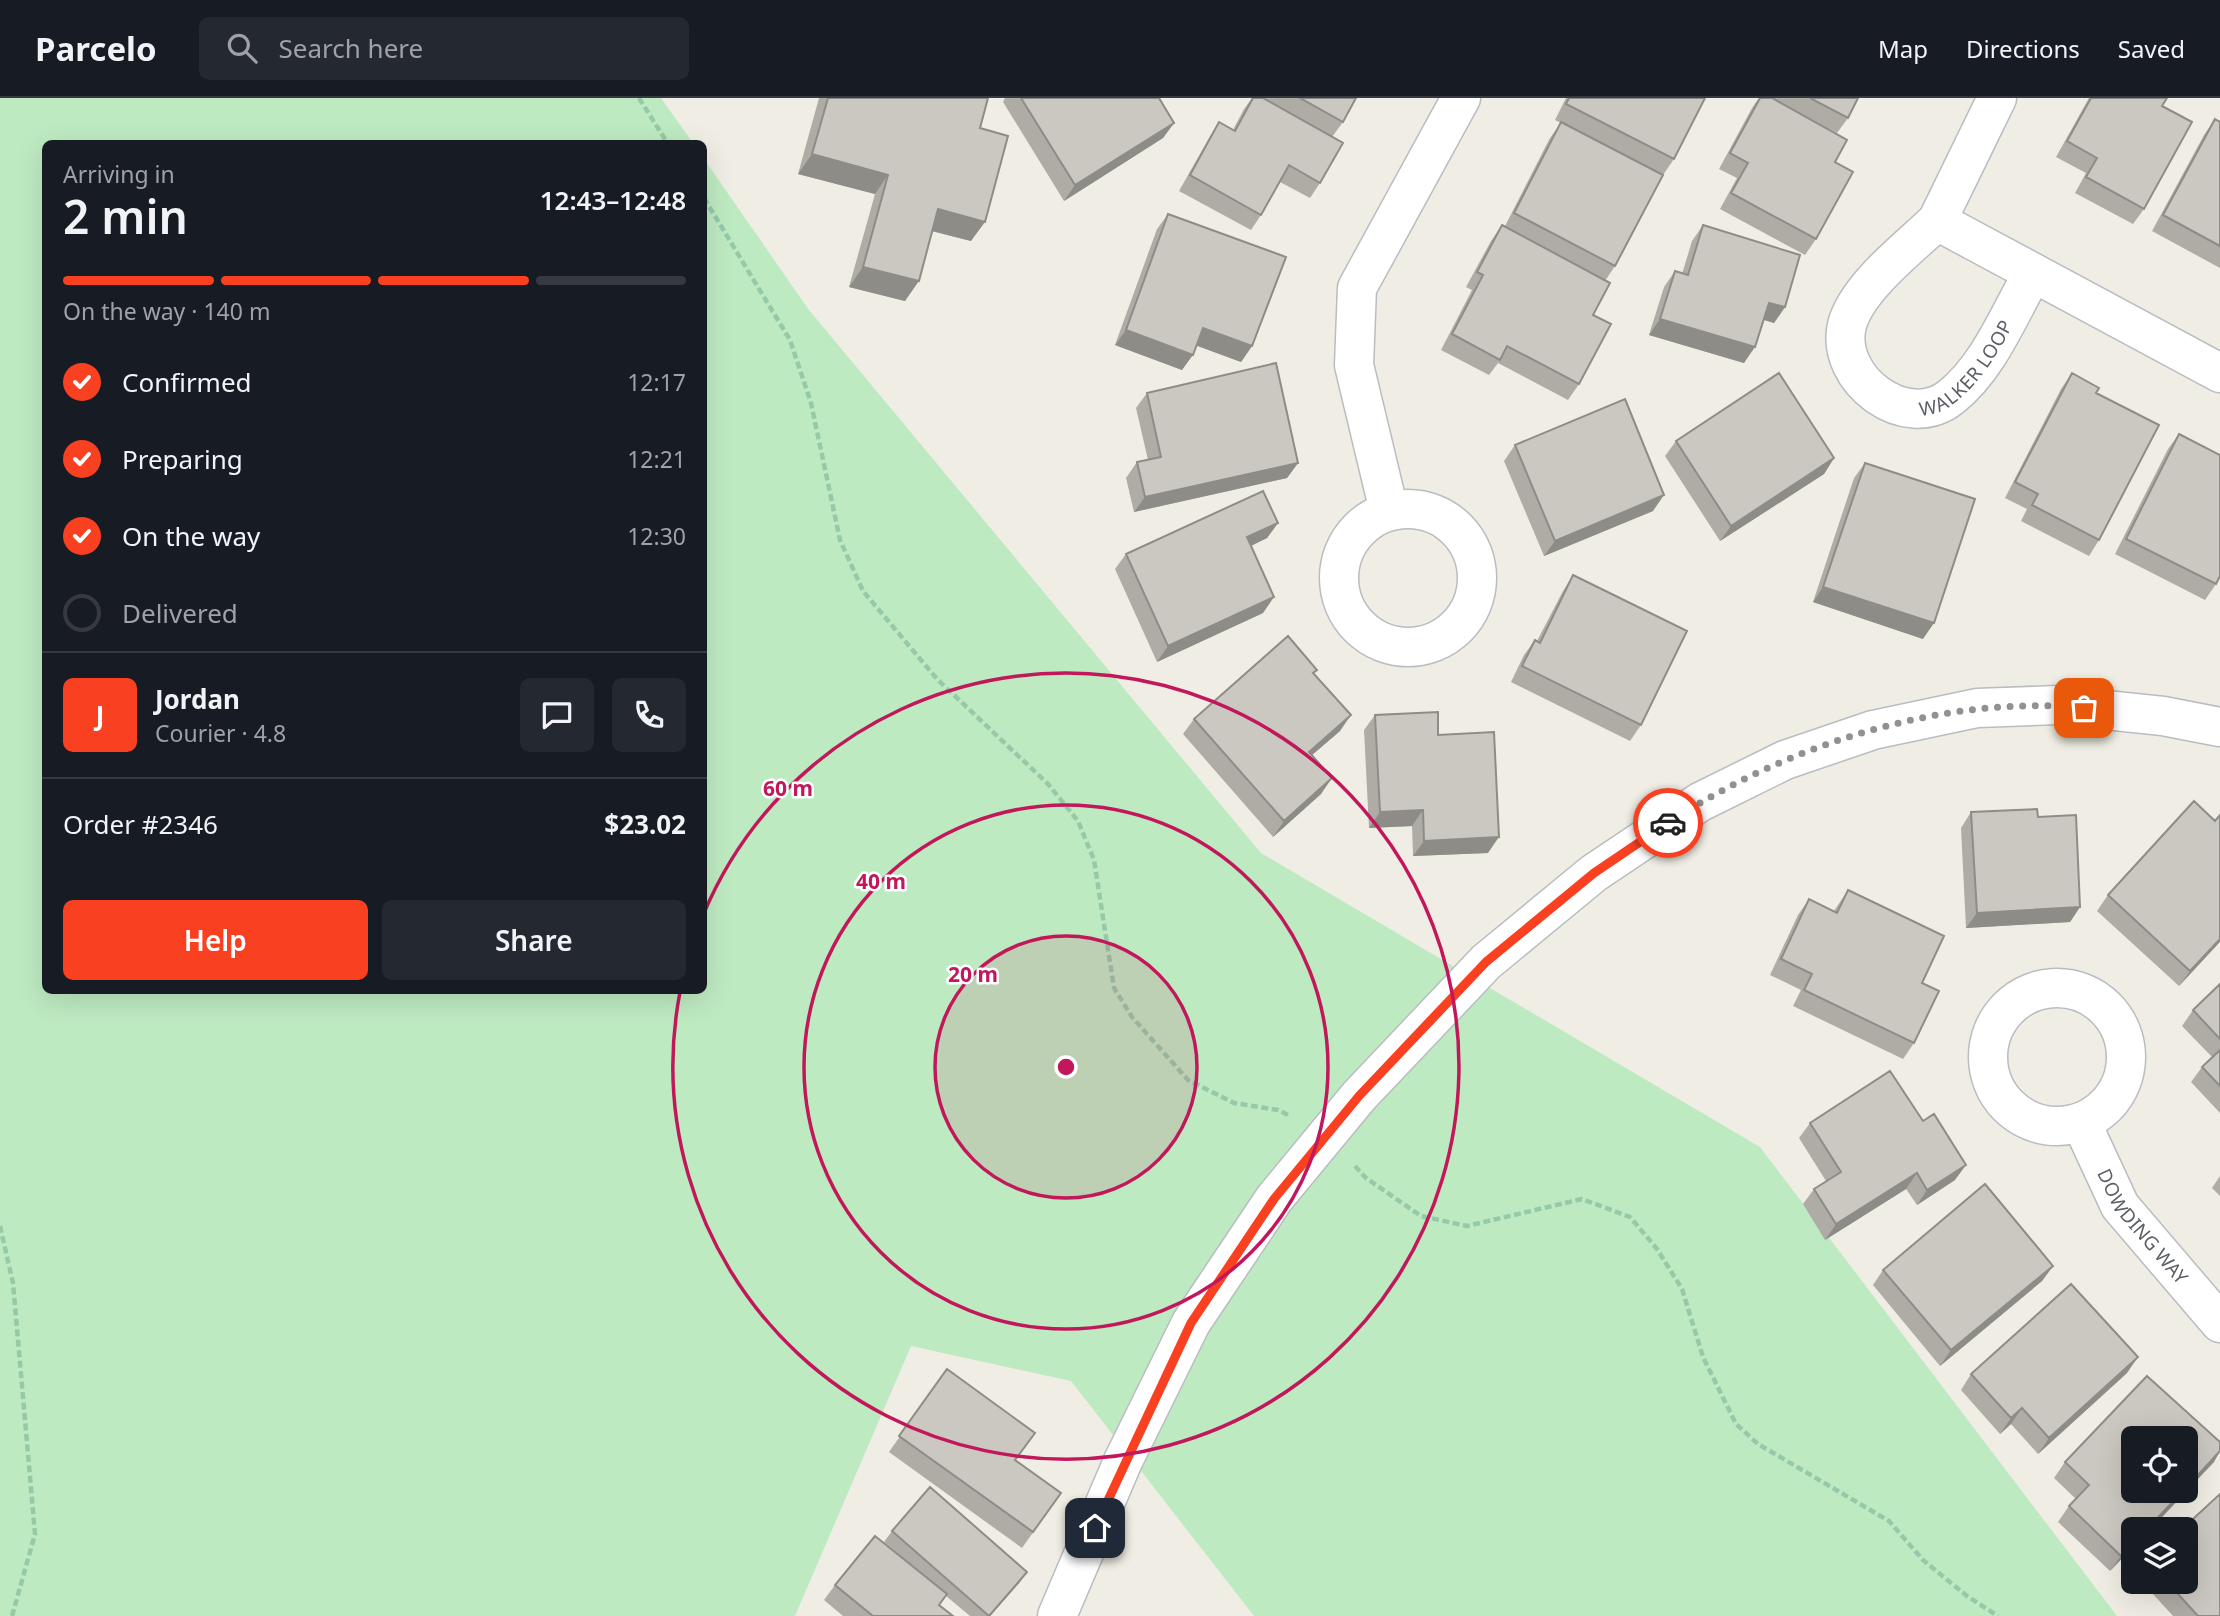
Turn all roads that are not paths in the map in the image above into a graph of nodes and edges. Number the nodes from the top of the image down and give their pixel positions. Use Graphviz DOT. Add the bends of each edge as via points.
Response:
graph roads {
  1 [pos="1461,98"];
  2 [pos="1997,98"];
  3 [pos="1937,221"];
  4 [pos="2033,273"];
  5 [pos="2220,373"];
  6 [pos="1389,511"];
  7 [pos="2220,727"];
  8 [pos="2081,1122"];
  9 [pos="2220,1323"];
  10 [pos="1057,1616"];
  1 -- 6 [label="street" via="1357,288 1354,365"];
  2 -- 3 [label="street, WALKER LOOP"];
  3 -- 4 [label="street"];
  3 -- 4 [label="street, WALKER LOOP" via="1859,298 1847,326 1848,357 1858,376 1888,403 1918,408 1948,400 1972,379"];
  4 -- 5 [label="street"];
  7 -- 10 [label="street" via="2058,705 1977,708 1873,730 1785,760 1700,802 1594,873 1486,962 1359,1096 1274,1199 1191,1323 1124,1461"];
  8 -- 9 [label="street, DOWDING WAY" via="2120,1206"];
}
